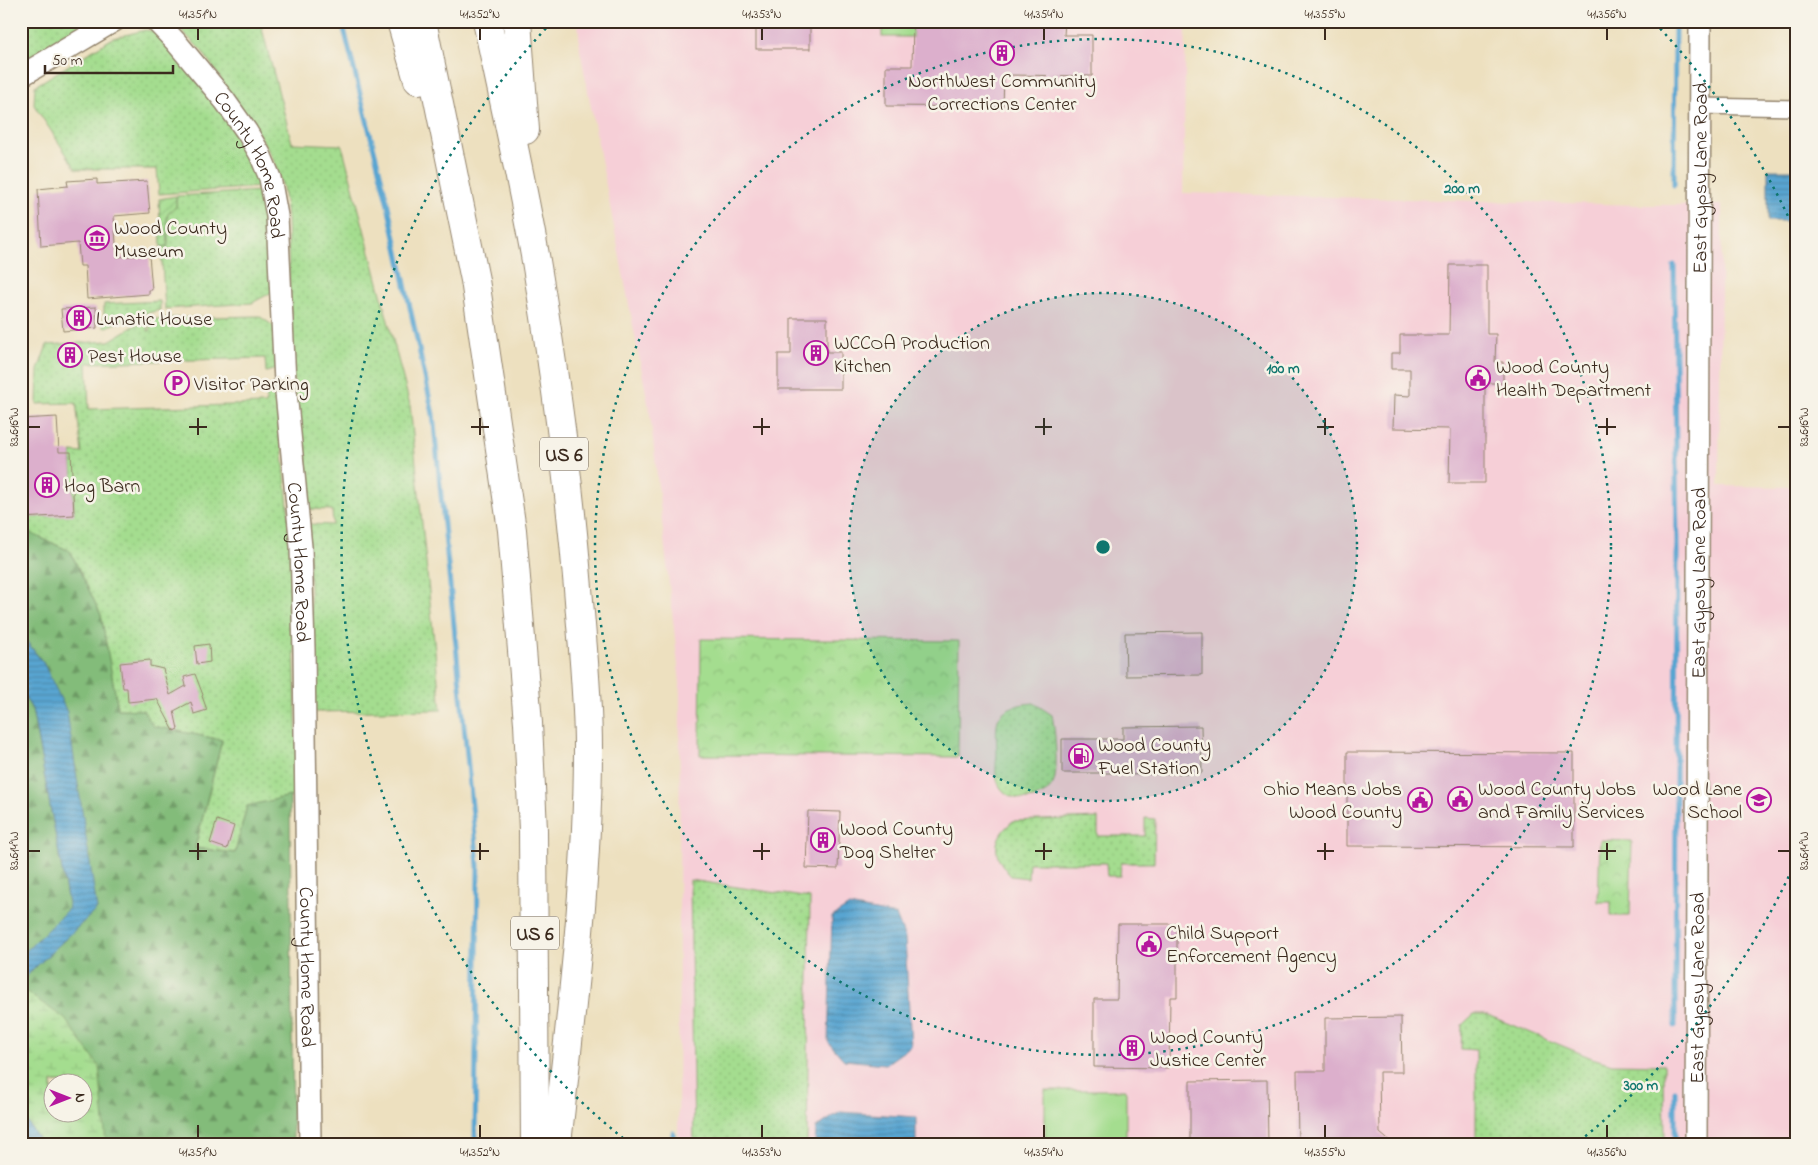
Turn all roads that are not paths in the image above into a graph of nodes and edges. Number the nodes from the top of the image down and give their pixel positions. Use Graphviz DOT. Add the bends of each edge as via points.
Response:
graph roads {
  1 [pos="114,21"];
  2 [pos="156,21"];
  3 [pos="400,21"];
  4 [pos="422,21"];
  5 [pos="487,21"];
  6 [pos="517,21"];
  7 [pos="1700,21"];
  8 [pos="21,76"];
  9 [pos="1699,106"];
  10 [pos="1797,108"];
  11 [pos="536,261"];
  12 [pos="475,280"];
  13 [pos="310,1144"];
  14 [pos="535,1144"];
  15 [pos="557,1144"];
  16 [pos="1696,1144"];
  1 -- 8 [label="street"];
  2 -- 13 [label="street, County Home Road" via="225,101 247,132 270,178 277,216 285,382 301,547"];
  3 -- 12 [label="highway"];
  4 -- 12 [label="highway, US 6"];
  5 -- 11 [label="highway, US 6"];
  6 -- 11 [label="highway"];
  7 -- 9 [label="street, East Gypsy Lane Road"];
  9 -- 10 [label="street"];
  9 -- 16 [label="street, East Gypsy Lane Road"];
  11 -- 15 [label="highway, US 6" via="572,515 588,746 576,974"];
  12 -- 14 [label="highway, US 6" via="512,530 528,723 533,849"];
}
